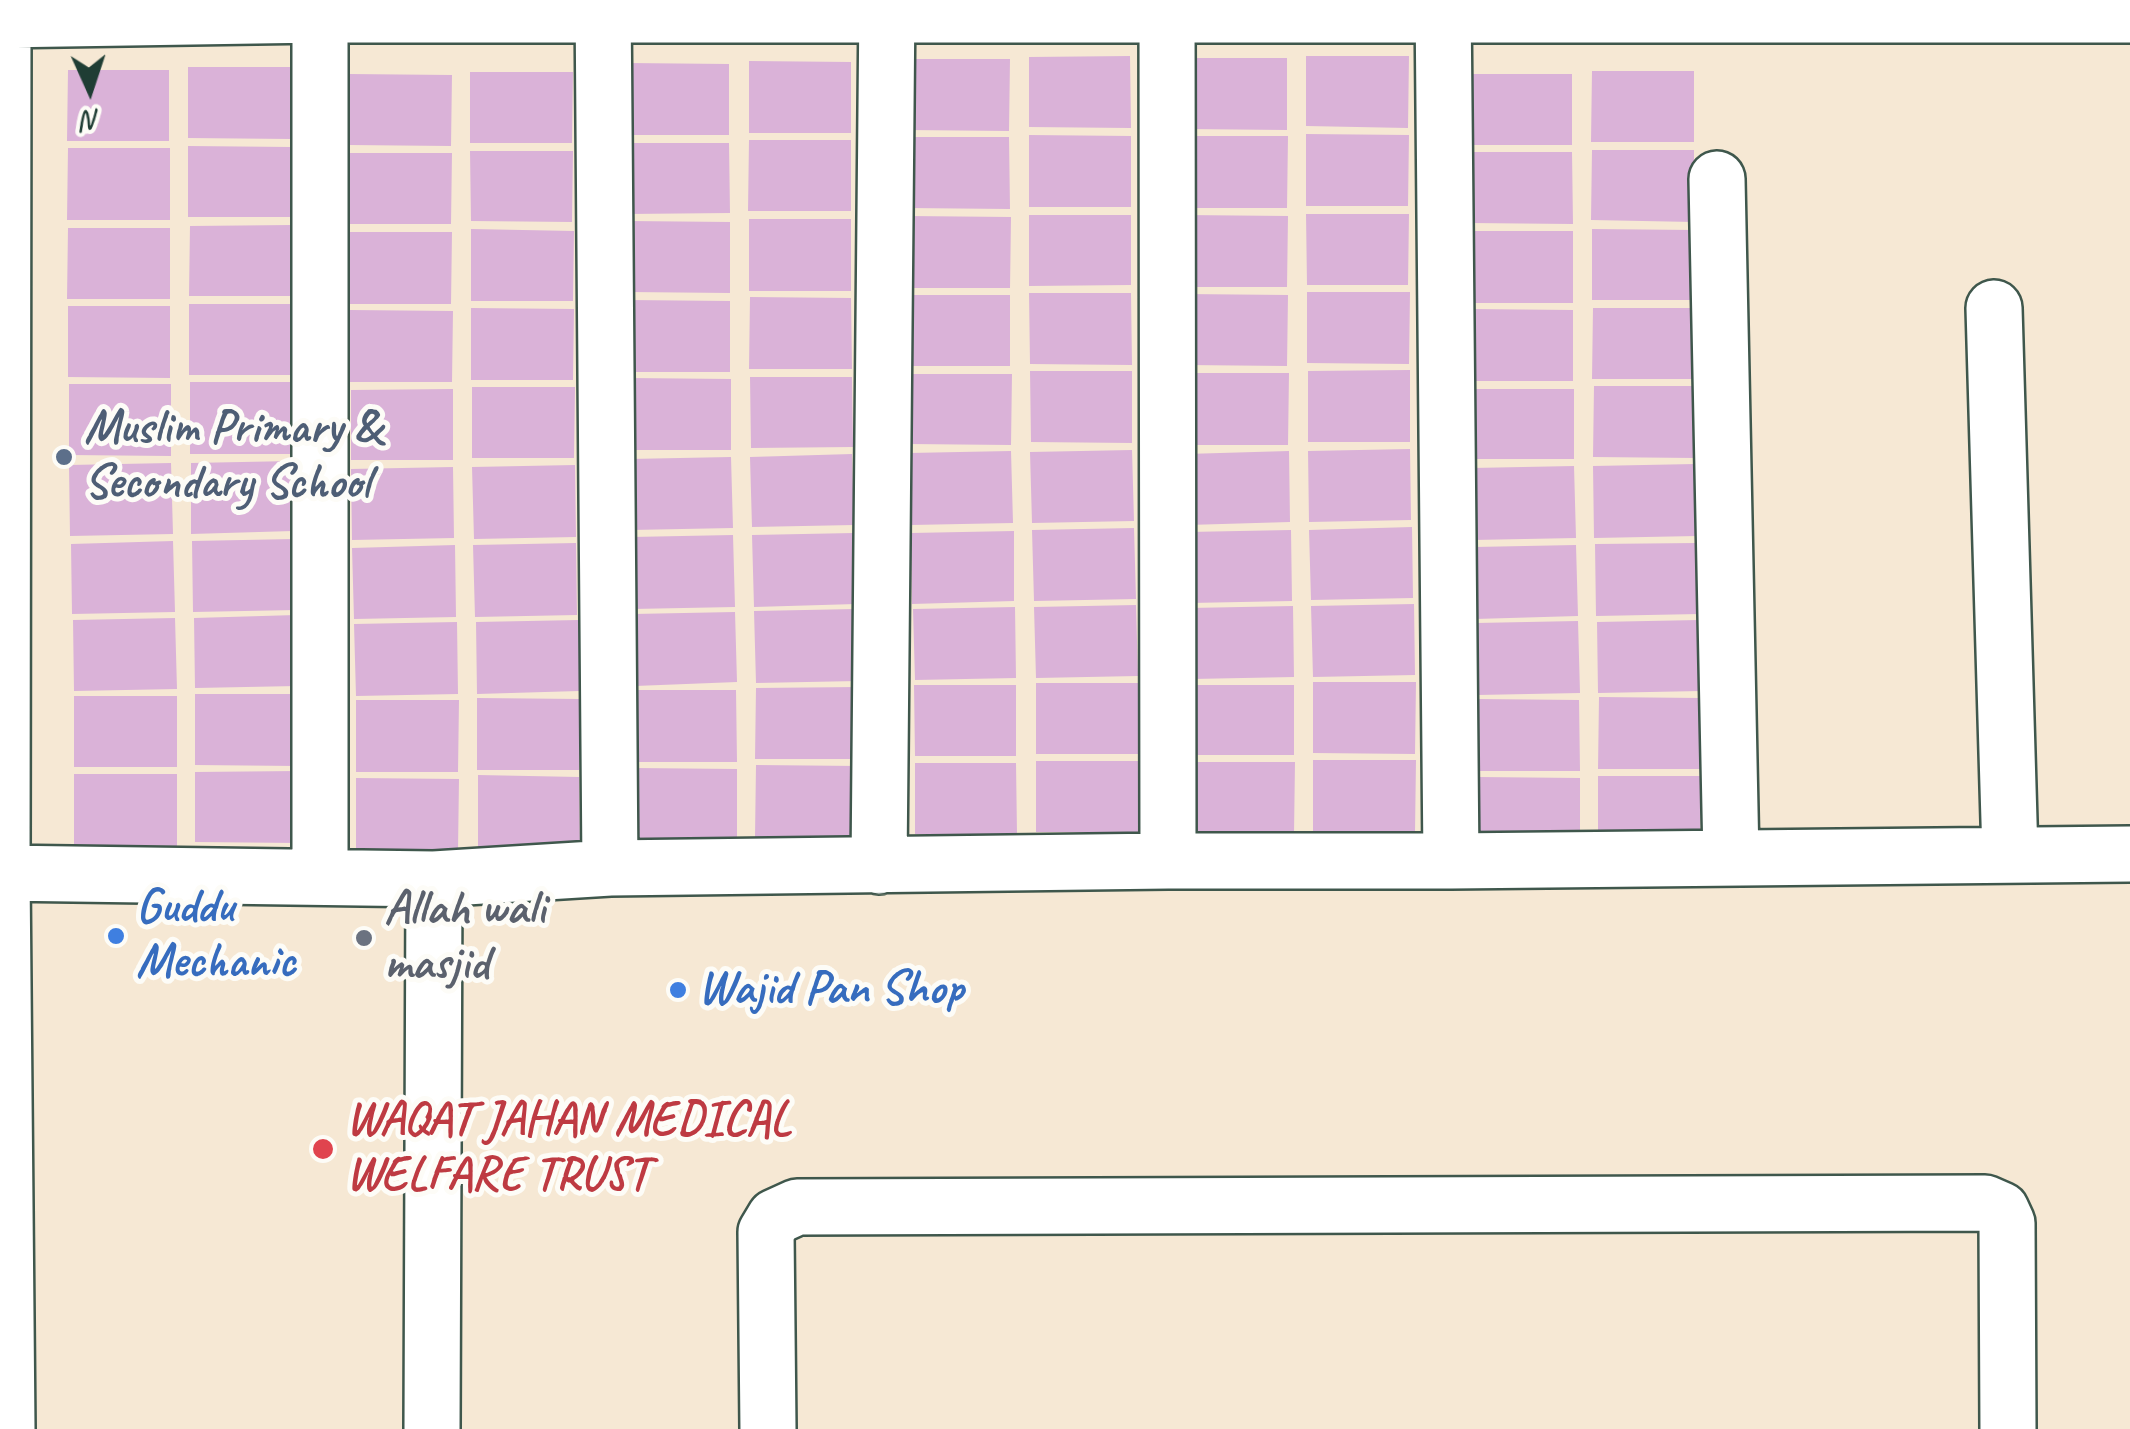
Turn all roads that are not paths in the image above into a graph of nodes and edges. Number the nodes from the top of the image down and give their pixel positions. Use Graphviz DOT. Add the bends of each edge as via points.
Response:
graph roads {
  1 [pos="320,7"];
  2 [pos="603,7"];
  3 [pos="1443,7"];
  4 [pos="887,8"];
  5 [pos="1168,8"];
  6 [pos="1720,8"];
  7 [pos="2000,8"];
  8 [pos="2130,16"];
  9 [pos="2,20"];
  10 [pos="1717,178"];
  11 [pos="1994,308"];
  12 [pos="2130,854"];
  13 [pos="2010,855"];
  14 [pos="1731,858"];
  15 [pos="1168,860"];
  16 [pos="1451,860"];
  17 [pos="879,866"];
  18 [pos="610,868"];
  19 [pos="1,873"];
  20 [pos="320,877"];
  21 [pos="434,879"];
  22 [pos="8,1429"];
  23 [pos="432,1429"];
  24 [pos="768,1429"];
  25 [pos="2008,1429"];
  1 -- 2 [label="street"];
  1 -- 9 [label="street"];
  1 -- 20 [label="street"];
  2 -- 4 [label="street"];
  2 -- 18 [label="street"];
  3 -- 5 [label="street"];
  3 -- 6 [label="street"];
  3 -- 16 [label="street"];
  4 -- 5 [label="street"];
  4 -- 17 [label="street"];
  5 -- 15 [label="street"];
  6 -- 7 [label="street"];
  7 -- 8 [label="street"];
  9 -- 19 [label="street"];
  10 -- 14 [label="street"];
  11 -- 13 [label="street"];
  12 -- 13 [label="street"];
  13 -- 14 [label="street"];
  14 -- 16 [label="street"];
  15 -- 16 [label="street"];
  15 -- 17 [label="street"];
  17 -- 18 [label="street"];
  18 -- 21 [label="street"];
  19 -- 20 [label="street"];
  19 -- 22 [label="street"];
  20 -- 21 [label="street"];
  21 -- 23 [label="street"];
  24 -- 25 [label="street" via="766,1232 775,1217 796,1207 1985,1204 2001,1210 2007,1223"];
}
